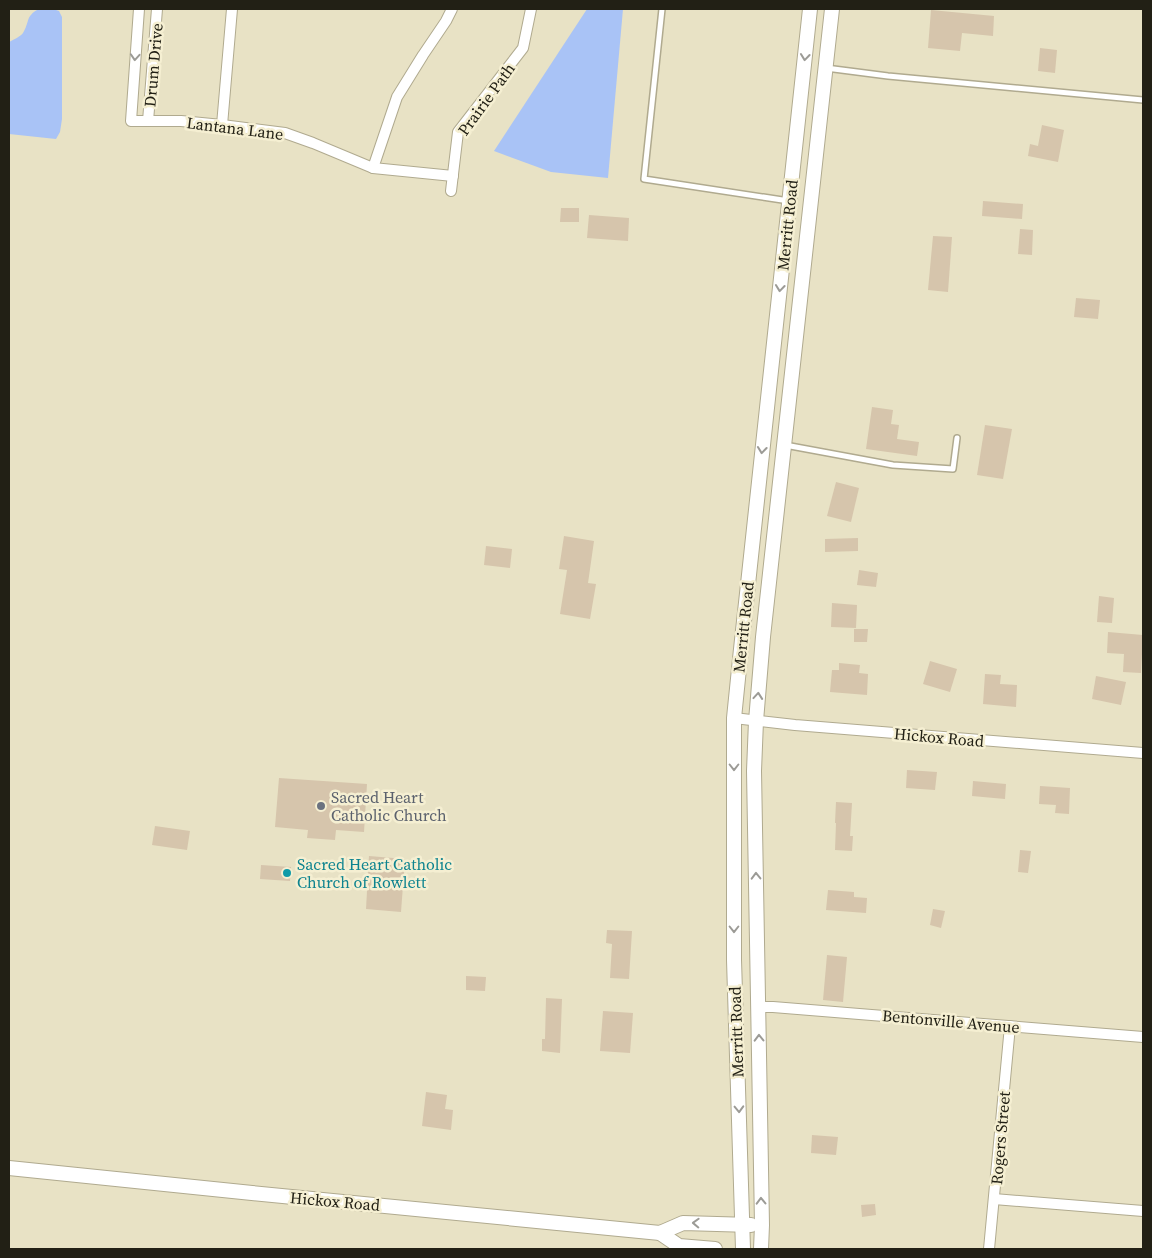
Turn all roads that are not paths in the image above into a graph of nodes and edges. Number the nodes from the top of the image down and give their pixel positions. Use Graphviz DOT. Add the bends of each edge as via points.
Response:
graph roads {
  1 [pos="139,9"];
  2 [pos="157,9"];
  3 [pos="232,9"];
  4 [pos="452,9"];
  5 [pos="531,9"];
  6 [pos="662,9"];
  7 [pos="810,9"];
  8 [pos="832,9"];
  9 [pos="825,68"];
  10 [pos="1143,100"];
  11 [pos="131,121"];
  12 [pos="148,121"];
  13 [pos="222,125"];
  14 [pos="373,168"];
  15 [pos="453,176"];
  16 [pos="451,191"];
  17 [pos="790,201"];
  18 [pos="957,438"];
  19 [pos="784,445"];
  20 [pos="734,718"];
  21 [pos="756,721"];
  22 [pos="1143,754"];
  23 [pos="758,1007"];
  24 [pos="1010,1026"];
  25 [pos="1143,1036"];
  26 [pos="9,1168"];
  27 [pos="994,1199"];
  28 [pos="1143,1211"];
  29 [pos="743,1225"];
  30 [pos="762,1226"];
  31 [pos="660,1232"];
  32 [pos="715,1249"];
  33 [pos="743,1249"];
  34 [pos="761,1249"];
  35 [pos="989,1249"];
  1 -- 11 [label="street, Drum Drive, one-way"];
  2 -- 12 [label="street, Drum Drive"];
  3 -- 13 [label="street"];
  4 -- 14 [label="street" via="397,97"];
  5 -- 15 [label="street, Prairie Path" via="523,48 458,132"];
  6 -- 17 [label="lane" via="644,179"];
  7 -- 17 [label="street, Merritt Road, one-way"];
  8 -- 9 [label="street, Merritt Road"];
  9 -- 10 [label="lane"];
  9 -- 19 [label="street, Merritt Road"];
  11 -- 12 [label="street, Lantana Lane"];
  12 -- 13 [label="street, Lantana Lane"];
  13 -- 14 [label="street, Lantana Lane" via="285,133"];
  14 -- 15 [label="street, Lantana Lane"];
  15 -- 16 [label="street, Prairie Path"];
  17 -- 20 [label="street, Merritt Road, one-way"];
  18 -- 19 [label="lane" via="953,469 893,465"];
  21 -- 19 [label="street, Merritt Road, one-way"];
  20 -- 21 [label="street, Hickox Road"];
  20 -- 29 [label="street, Merritt Road, one-way" via="734,960"];
  21 -- 22 [label="street, Hickox Road"];
  23 -- 21 [label="street, Merritt Road, one-way"];
  23 -- 24 [label="street, Bentonville Avenue"];
  30 -- 23 [label="street, Merritt Road, one-way"];
  24 -- 25 [label="street, Bentonville Avenue"];
  24 -- 27 [label="street, Rogers Street"];
  26 -- 31 [label="street, Hickox Road"];
  27 -- 28 [label="street"];
  27 -- 35 [label="street, Rogers Street"];
  29 -- 30 [label="street, Hickox Road"];
  29 -- 31 [label="street, Hickox Road, one-way" via="683,1223"];
  29 -- 33 [label="street, Merritt Road"];
  30 -- 34 [label="street, Merritt Road"];
  31 -- 32 [label="street, Hickox Road" via="679,1246"];
}
